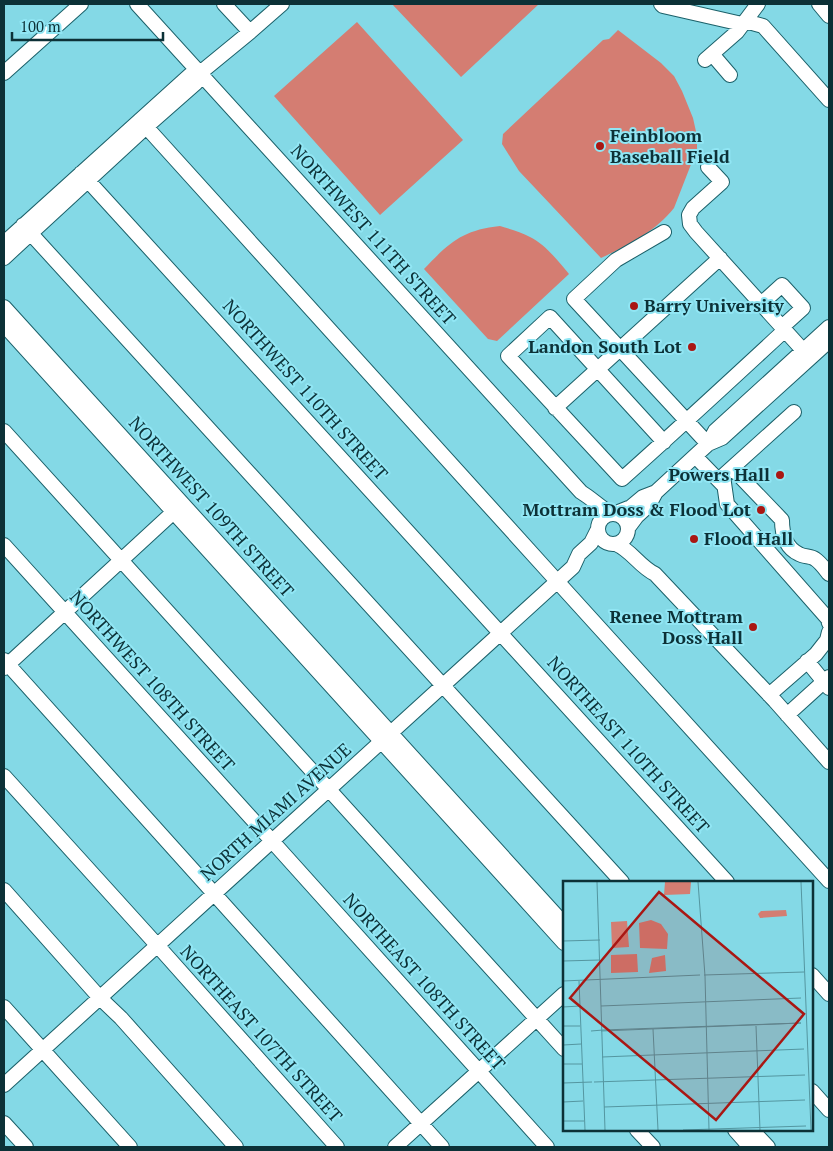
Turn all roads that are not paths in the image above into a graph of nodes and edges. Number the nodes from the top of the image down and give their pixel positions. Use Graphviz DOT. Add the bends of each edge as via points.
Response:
graph roads {
  1 [pos="81,4"];
  2 [pos="137,4"];
  3 [pos="224,4"];
  4 [pos="282,4"];
  5 [pos="661,4"];
  6 [pos="758,4"];
  7 [pos="819,4"];
  8 [pos="829,16"];
  9 [pos="744,22"];
  10 [pos="250,32"];
  11 [pos="4,73"];
  12 [pos="200,73"];
  13 [pos="730,75"];
  14 [pos="829,100"];
  15 [pos="143,123"];
  16 [pos="708,167"];
  17 [pos="85,177"];
  18 [pos="27,229"];
  19 [pos="664,232"];
  20 [pos="4,243"];
  21 [pos="4,258"];
  22 [pos="720,258"];
  23 [pos="761,304"];
  24 [pos="4,307"];
  25 [pos="4,325"];
  26 [pos="829,327"];
  27 [pos="784,329"];
  28 [pos="829,340"];
  29 [pos="620,349"];
  30 [pos="807,354"];
  31 [pos="46,363"];
  32 [pos="598,369"];
  33 [pos="555,408"];
  34 [pos="794,412"];
  35 [pos="688,420"];
  36 [pos="4,431"];
  37 [pos="664,442"];
  38 [pos="708,444"];
  39 [pos="695,456"];
  40 [pos="732,468"];
  41 [pos="724,486"];
  42 [pos="581,492"];
  43 [pos="656,492"];
  44 [pos="178,508"];
  45 [pos="613,513"];
  46 [pos="597,529"];
  47 [pos="628,531"];
  48 [pos="612,544"];
  49 [pos="4,546"];
  50 [pos="122,560"];
  51 [pos="573,567"];
  52 [pos="655,574"];
  53 [pos="829,574"];
  54 [pos="557,581"];
  55 [pos="64,612"];
  56 [pos="829,623"];
  57 [pos="829,632"];
  58 [pos="501,633"];
  59 [pos="808,661"];
  60 [pos="5,664"];
  61 [pos="825,683"];
  62 [pos="443,685"];
  63 [pos="769,695"];
  64 [pos="787,715"];
  65 [pos="386,737"];
  66 [pos="829,762"];
  67 [pos="4,776"];
  68 [pos="328,789"];
  69 [pos="272,841"];
  70 [pos="829,880"];
  71 [pos="621,881"];
  72 [pos="726,881"];
  73 [pos="523,888"];
  74 [pos="4,890"];
  75 [pos="214,893"];
  76 [pos="563,923"];
  77 [pos="563,942"];
  78 [pos="157,945"];
  79 [pos="813,976"];
  80 [pos="829,994"];
  81 [pos="563,995"];
  82 [pos="100,998"];
  83 [pos="4,1007"];
  84 [pos="536,1018"];
  85 [pos="563,1048"];
  86 [pos="42,1050"];
  87 [pos="478,1071"];
  88 [pos="4,1085"];
  89 [pos="813,1092"];
  90 [pos="829,1110"];
  91 [pos="4,1122"];
  92 [pos="421,1124"];
  93 [pos="638,1131"];
  94 [pos="735,1131"];
  95 [pos="753,1131"];
  96 [pos="26,1147"];
  97 [pos="130,1147"];
  98 [pos="236,1147"];
  99 [pos="337,1147"];
  100 [pos="394,1147"];
  101 [pos="442,1147"];
  102 [pos="547,1147"];
  103 [pos="653,1147"];
  104 [pos="750,1147"];
  105 [pos="768,1147"];
  1 -- 11 [label="street"];
  2 -- 12 [label="street, NORTHWEST 111TH STREET"];
  3 -- 10 [label="street"];
  4 -- 10 [label="street"];
  5 -- 9 [label="street"];
  6 -- 9 [label="street"];
  7 -- 8 [label="street"];
  9 -- 13 [label="street" via="708,57"];
  9 -- 14 [label="street" via="763,26"];
  10 -- 12 [label="street"];
  12 -- 15 [label="street" via="190,75"];
  12 -- 42 [label="street, NORTHWEST 111TH STREET"];
  15 -- 17 [label="street"];
  15 -- 54 [label="street"];
  16 -- 22 [label="street" via="722,182 688,215 690,224"];
  17 -- 18 [label="street"];
  17 -- 58 [label="street, NORTHWEST 110TH STREET"];
  18 -- 20 [label="street"];
  18 -- 21 [label="street"];
  18 -- 62 [label="street"];
  19 -- 29 [label="street" via="616,260 574,299"];
  22 -- 23 [label="street"];
  22 -- 29 [label="street"];
  23 -- 27 [label="street"];
  23 -- 27 [label="street" via="782,285 803,308"];
  24 -- 31 [label="street, NORTHWEST 109TH STREET"];
  25 -- 31 [label="street, NORTHWEST 109TH STREET"];
  26 -- 30 [label="street"];
  27 -- 30 [label="street"];
  27 -- 35 [label="street"];
  28 -- 30 [label="street"];
  29 -- 32 [label="street"];
  29 -- 35 [label="street"];
  30 -- 38 [label="street" via="722,438"];
  31 -- 44 [label="street, NORTHWEST 109TH STREET"];
  32 -- 33 [label="street"];
  32 -- 33 [label="street" via="550,318 508,356"];
  32 -- 37 [label="street"];
  33 -- 37 [label="street" via="622,479"];
  34 -- 40 [label="street"];
  35 -- 37 [label="street"];
  35 -- 38 [label="street"];
  36 -- 50 [label="street"];
  38 -- 39 [label="street"];
  39 -- 41 [label="street"];
  39 -- 43 [label="street"];
  40 -- 41 [label="street" via="723,476"];
  40 -- 53 [label="street" via="782,520 782,531 789,546 800,555 815,559"];
  41 -- 56 [label="street" via="727,504"];
  42 -- 45 [label="street, NORTHWEST 111TH STREET"];
  42 -- 46 [label="street, NORTHWEST 111TH STREET"];
  43 -- 45 [label="street" via="631,507"];
  43 -- 47 [label="street"];
  44 -- 50 [label="street"];
  44 -- 65 [label="street, NORTHWEST 109TH STREET"];
  45 -- 46 [label="street" via="600,519"];
  45 -- 47 [label="street" via="623,517"];
  46 -- 48 [label="street" via="602,539"];
  46 -- 51 [label="street, NORTH MIAMI AVENUE"];
  47 -- 48 [label="street" via="623,540"];
  47 -- 52 [label="street" via="633,544 651,564"];
  48 -- 51 [label="street, NORTH MIAMI AVENUE"];
  48 -- 52 [label="street" via="627,550 645,569"];
  49 -- 55 [label="street, NORTHWEST 108TH STREET"];
  50 -- 55 [label="street"];
  50 -- 68 [label="street"];
  51 -- 54 [label="street, NORTH MIAMI AVENUE"];
  52 -- 63 [label="street"];
  54 -- 58 [label="street, NORTH MIAMI AVENUE"];
  54 -- 70 [label="street"];
  55 -- 60 [label="street"];
  55 -- 69 [label="street, NORTHWEST 108TH STREET"];
  57 -- 59 [label="street" via="827,640"];
  58 -- 62 [label="street, NORTH MIAMI AVENUE"];
  58 -- 72 [label="street, NORTHEAST 110TH STREET"];
  59 -- 61 [label="street"];
  59 -- 63 [label="street"];
  60 -- 75 [label="street"];
  61 -- 64 [label="street"];
  62 -- 65 [label="street, NORTH MIAMI AVENUE"];
  62 -- 71 [label="street"];
  63 -- 64 [label="street"];
  64 -- 66 [label="street"];
  65 -- 68 [label="street, NORTH MIAMI AVENUE"];
  65 -- 73 [label="street, NORTHWEST 109TH STREET"];
  67 -- 78 [label="street, NORTHEAST 107TH STREET"];
  68 -- 69 [label="street, NORTH MIAMI AVENUE"];
  68 -- 84 [label="street"];
  69 -- 75 [label="street, NORTH MIAMI AVENUE"];
  69 -- 87 [label="street, NORTHEAST 108TH STREET"];
  73 -- 76 [label="street"];
  73 -- 77 [label="street"];
  74 -- 82 [label="street"];
  75 -- 78 [label="street, NORTH MIAMI AVENUE"];
  75 -- 92 [label="street"];
  78 -- 82 [label="street, NORTH MIAMI AVENUE"];
  78 -- 99 [label="street, NORTHEAST 107TH STREET"];
  79 -- 80 [label="street"];
  81 -- 84 [label="street"];
  82 -- 86 [label="street, NORTH MIAMI AVENUE"];
  82 -- 98 [label="street"];
  83 -- 86 [label="street"];
  84 -- 85 [label="street"];
  84 -- 87 [label="street"];
  86 -- 88 [label="street, NORTH MIAMI AVENUE"];
  86 -- 97 [label="street"];
  87 -- 92 [label="street"];
  87 -- 102 [label="street, NORTHEAST 108TH STREET"];
  89 -- 90 [label="street"];
  91 -- 96 [label="street"];
  92 -- 100 [label="street"];
  92 -- 101 [label="street"];
  93 -- 103 [label="street"];
  94 -- 104 [label="street"];
  95 -- 105 [label="street"];
}
